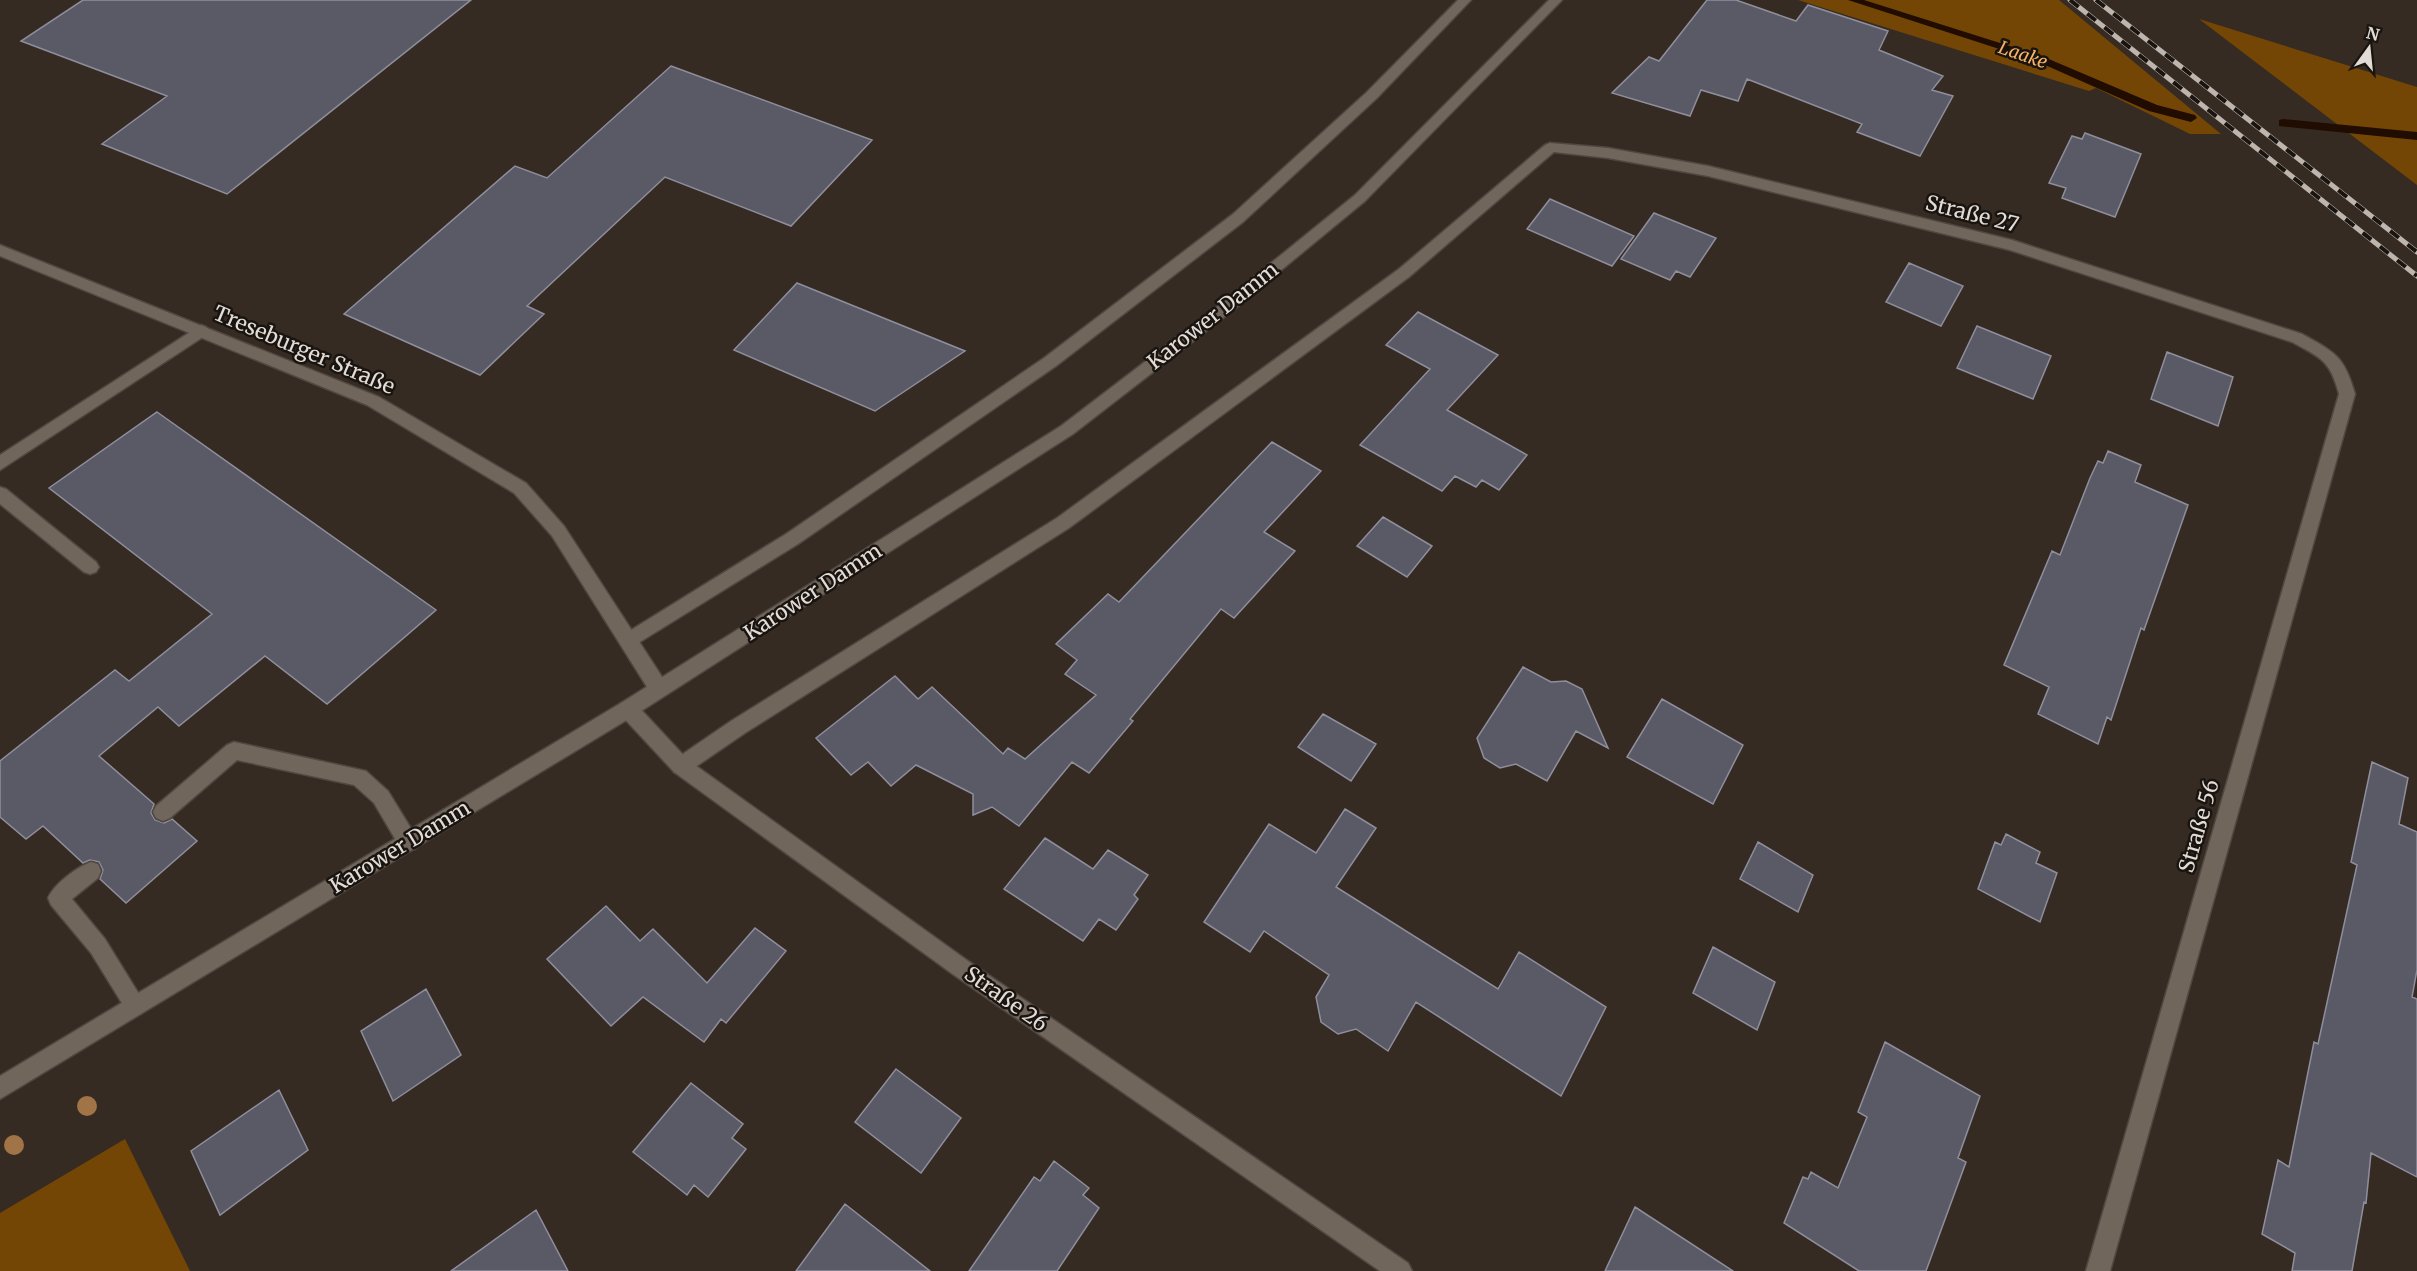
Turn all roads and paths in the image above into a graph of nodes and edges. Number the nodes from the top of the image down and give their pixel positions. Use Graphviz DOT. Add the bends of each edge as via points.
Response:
graph roads {
  1 [pos="1465,0"];
  2 [pos="1556,0"];
  3 [pos="0,250"];
  4 [pos="201,331"];
  5 [pos="2347,394"];
  6 [pos="0,464"];
  7 [pos="0,494"];
  8 [pos="90,567"];
  9 [pos="629,640"];
  10 [pos="659,689"];
  11 [pos="628,709"];
  12 [pos="681,766"];
  13 [pos="163,812"];
  14 [pos="408,842"];
  15 [pos="91,871"];
  16 [pos="135,1006"];
  17 [pos="0,1088"];
  18 [pos="1400,1271"];
  19 [pos="2098,1271"];
  1 -- 9 [label="street" via="1372,95 1238,218 1050,362 792,539"];
  2 -- 10 [label="street, Karower Damm" via="1360,198 1067,430"];
  3 -- 4 [label="street, Treseburger Straße"];
  4 -- 6 [label="street"];
  4 -- 9 [label="street, Treseburger Straße" via="373,401 520,488 558,531"];
  5 -- 12 [label="street, Straße 27" via="2340,369 2326,354 2297,338 2012,245 1708,171 1608,153 1550,148 1404,273 1063,523"];
  5 -- 19 [label="street, Straße 56"];
  7 -- 8 [label="street"];
  9 -- 10 [label="street, Treseburger Straße"];
  10 -- 11 [label="street, Karower Damm"];
  11 -- 12 [label="street, Straße 26"];
  11 -- 14 [label="street, Karower Damm"];
  12 -- 18 [label="street, Straße 26" via="961,968"];
  13 -- 14 [label="street" via="234,751 359,777 381,797"];
  14 -- 16 [label="street, Karower Damm"];
  15 -- 16 [label="street" via="58,898 98,946"];
  16 -- 17 [label="street, Karower Damm"];
}
